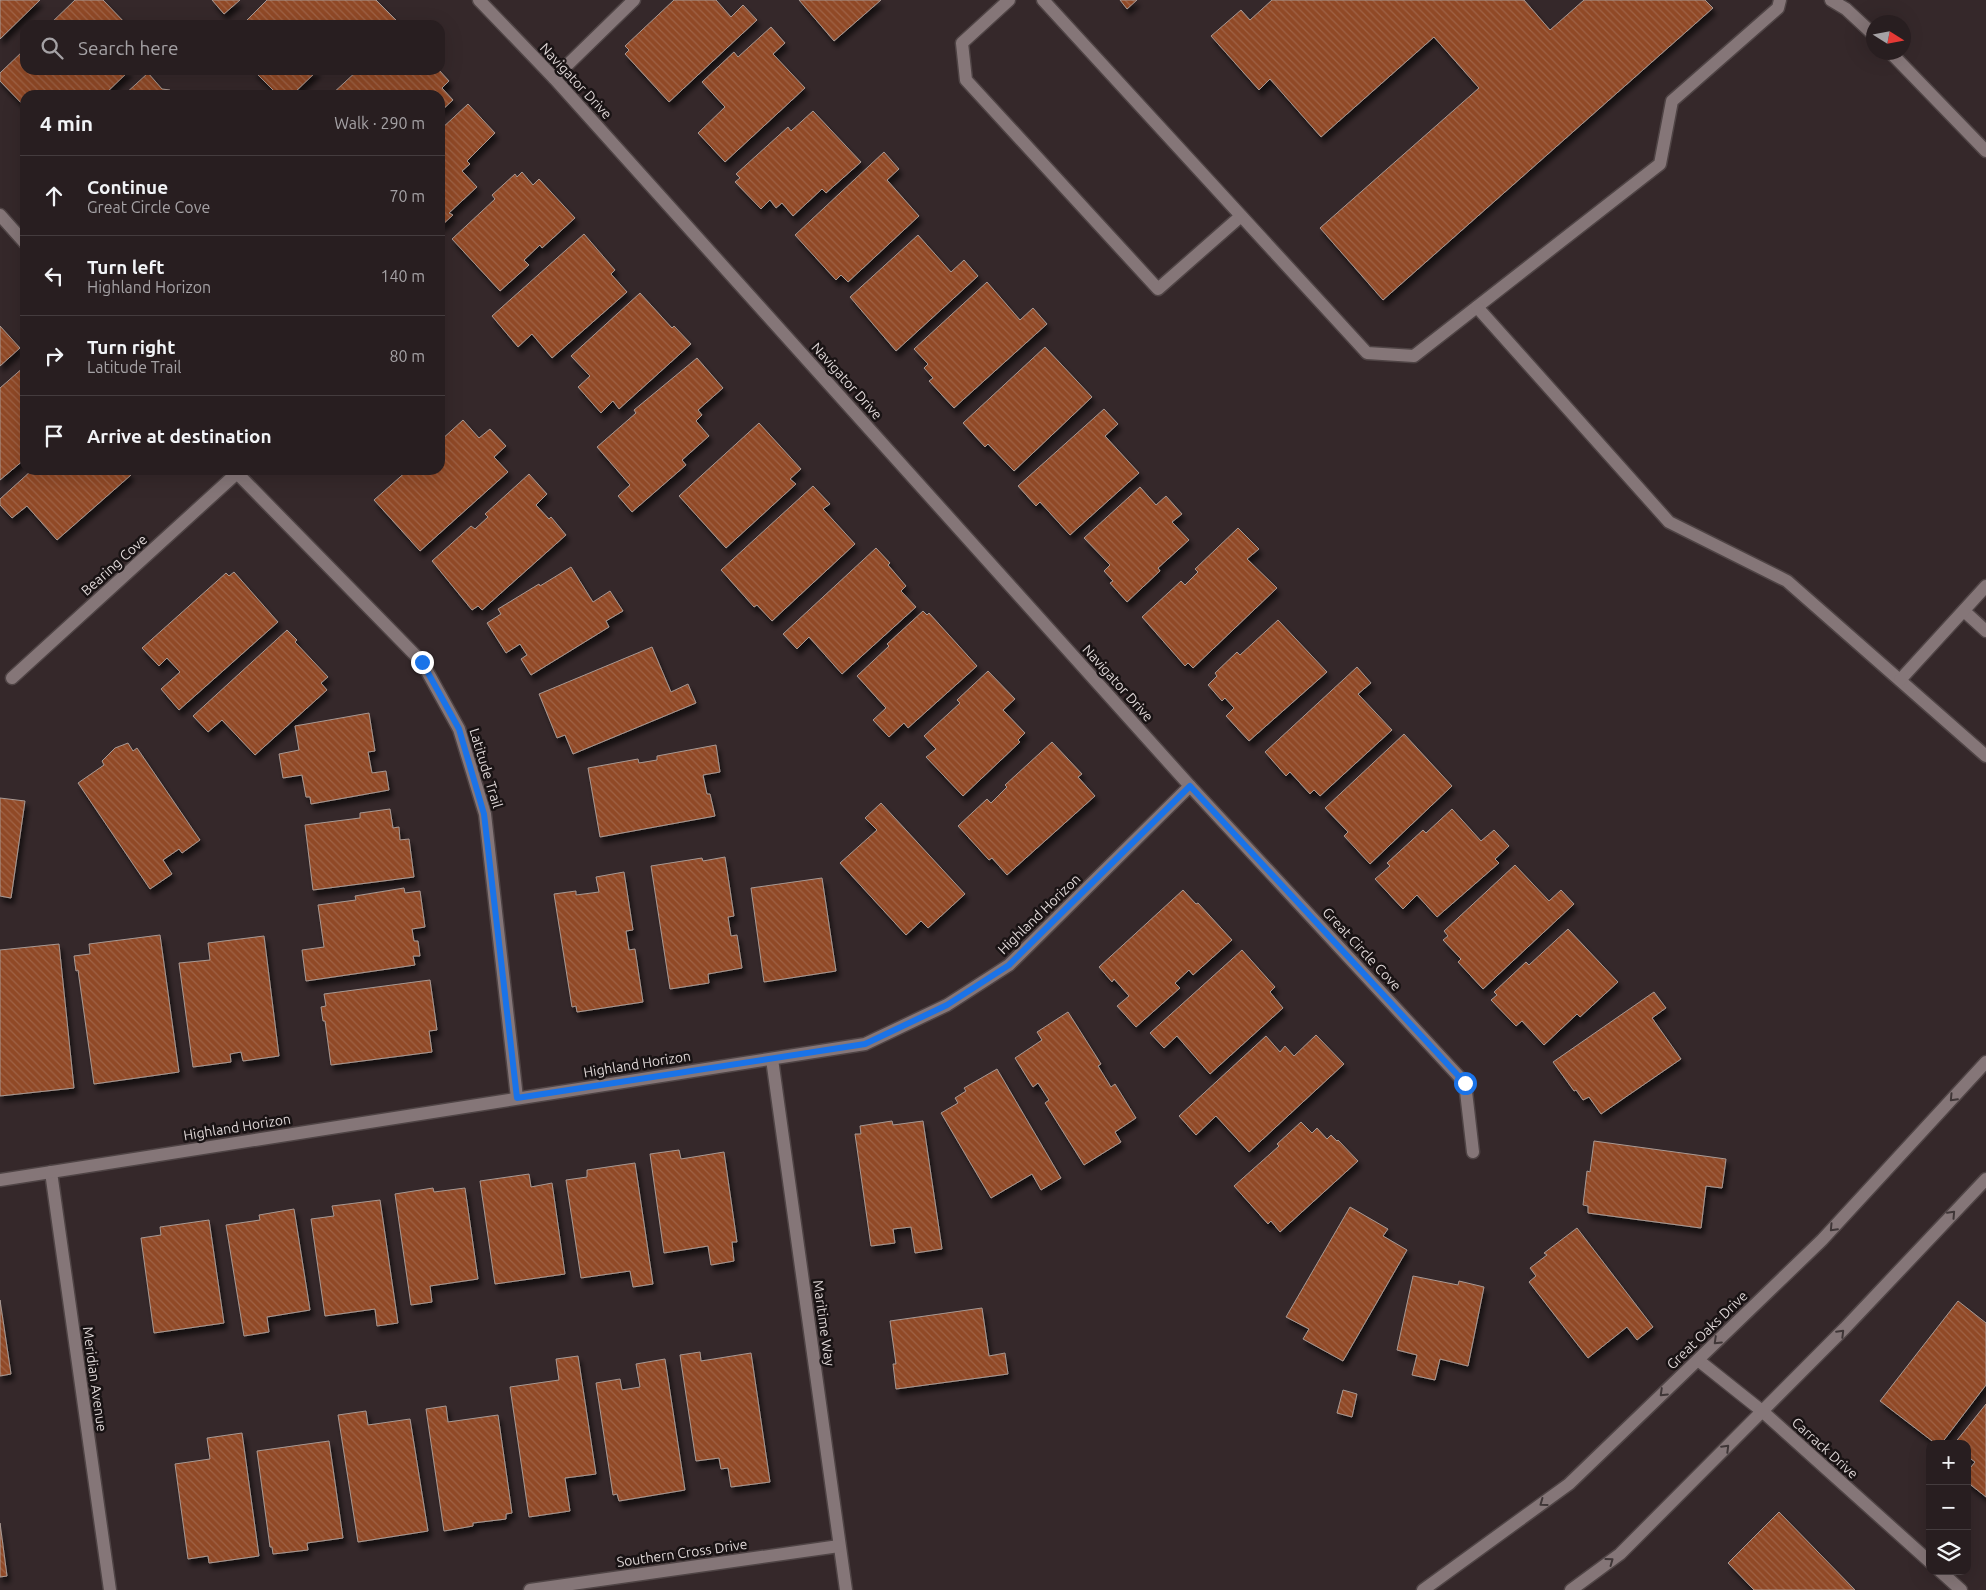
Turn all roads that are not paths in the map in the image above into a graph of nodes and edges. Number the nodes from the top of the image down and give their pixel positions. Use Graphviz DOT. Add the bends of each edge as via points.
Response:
graph roads {
  1 [pos="479,0"];
  2 [pos="634,0"];
  3 [pos="1009,0"];
  4 [pos="1043,0"];
  5 [pos="1780,0"];
  6 [pos="1831,0"];
  7 [pos="1866,28"];
  8 [pos="1898,60"];
  9 [pos="554,78"];
  10 [pos="1986,150"];
  11 [pos="0,216"];
  12 [pos="1241,216"];
  13 [pos="20,238"];
  14 [pos="1477,307"];
  15 [pos="233,475"];
  16 [pos="239,475"];
  17 [pos="1986,586"];
  18 [pos="1964,610"];
  19 [pos="1986,631"];
  20 [pos="12,678"];
  21 [pos="1900,680"];
  22 [pos="1986,756"];
  23 [pos="1190,786"];
  24 [pos="772,1059"];
  25 [pos="1986,1062"];
  26 [pos="517,1098"];
  27 [pos="1472,1152"];
  28 [pos="51,1172"];
  29 [pos="1986,1179"];
  30 [pos="0,1180"];
  31 [pos="1698,1360"];
  32 [pos="1762,1411"];
  33 [pos="839,1546"];
  34 [pos="1926,1558"];
  35 [pos="1944,1575"];
  36 [pos="110,1590"];
  37 [pos="530,1590"];
  38 [pos="846,1590"];
  39 [pos="1423,1590"];
  40 [pos="1571,1590"];
  41 [pos="1961,1590"];
  1 -- 9 [label="street, Navigator Drive"];
  2 -- 9 [label="street"];
  3 -- 12 [label="street" via="962,43 966,80 1158,289"];
  4 -- 12 [label="street"];
  5 -- 14 [label="street" via="1778,8 1672,102 1660,164"];
  6 -- 7 [label="street"];
  8 -- 10 [label="street"];
  9 -- 23 [label="street, Navigator Drive"];
  11 -- 13 [label="street"];
  12 -- 14 [label="street" via="1367,353 1414,356"];
  14 -- 21 [label="street" via="1669,522 1787,581"];
  15 -- 20 [label="street, Bearing Cove"];
  16 -- 26 [label="street, Latitude Trail" via="422,662 459,729 484,814"];
  17 -- 18 [label="street"];
  18 -- 19 [label="street"];
  18 -- 21 [label="street"];
  21 -- 22 [label="street"];
  23 -- 24 [label="street, Highland Horizon" via="1009,965 947,1005 865,1044"];
  23 -- 27 [label="street, Great Circle Cove" via="1465,1083"];
  24 -- 26 [label="street, Highland Horizon"];
  24 -- 33 [label="street, Maritime Way"];
  25 -- 31 [label="street, Great Oaks Drive, one-way" via="1822,1240"];
  26 -- 28 [label="street, Highland Horizon"];
  28 -- 30 [label="street, Highland Horizon"];
  28 -- 36 [label="street, Meridian Avenue"];
  32 -- 29 [label="street, one-way"];
  31 -- 32 [label="street, Carrack Drive"];
  31 -- 39 [label="street, Great Oaks Drive, one-way" via="1569,1484"];
  32 -- 34 [label="street, Carrack Drive"];
  40 -- 32 [label="street, one-way" via="1620,1554"];
  33 -- 37 [label="street, Southern Cross Drive"];
  33 -- 38 [label="street, Maritime Way"];
  35 -- 41 [label="street"];
}
